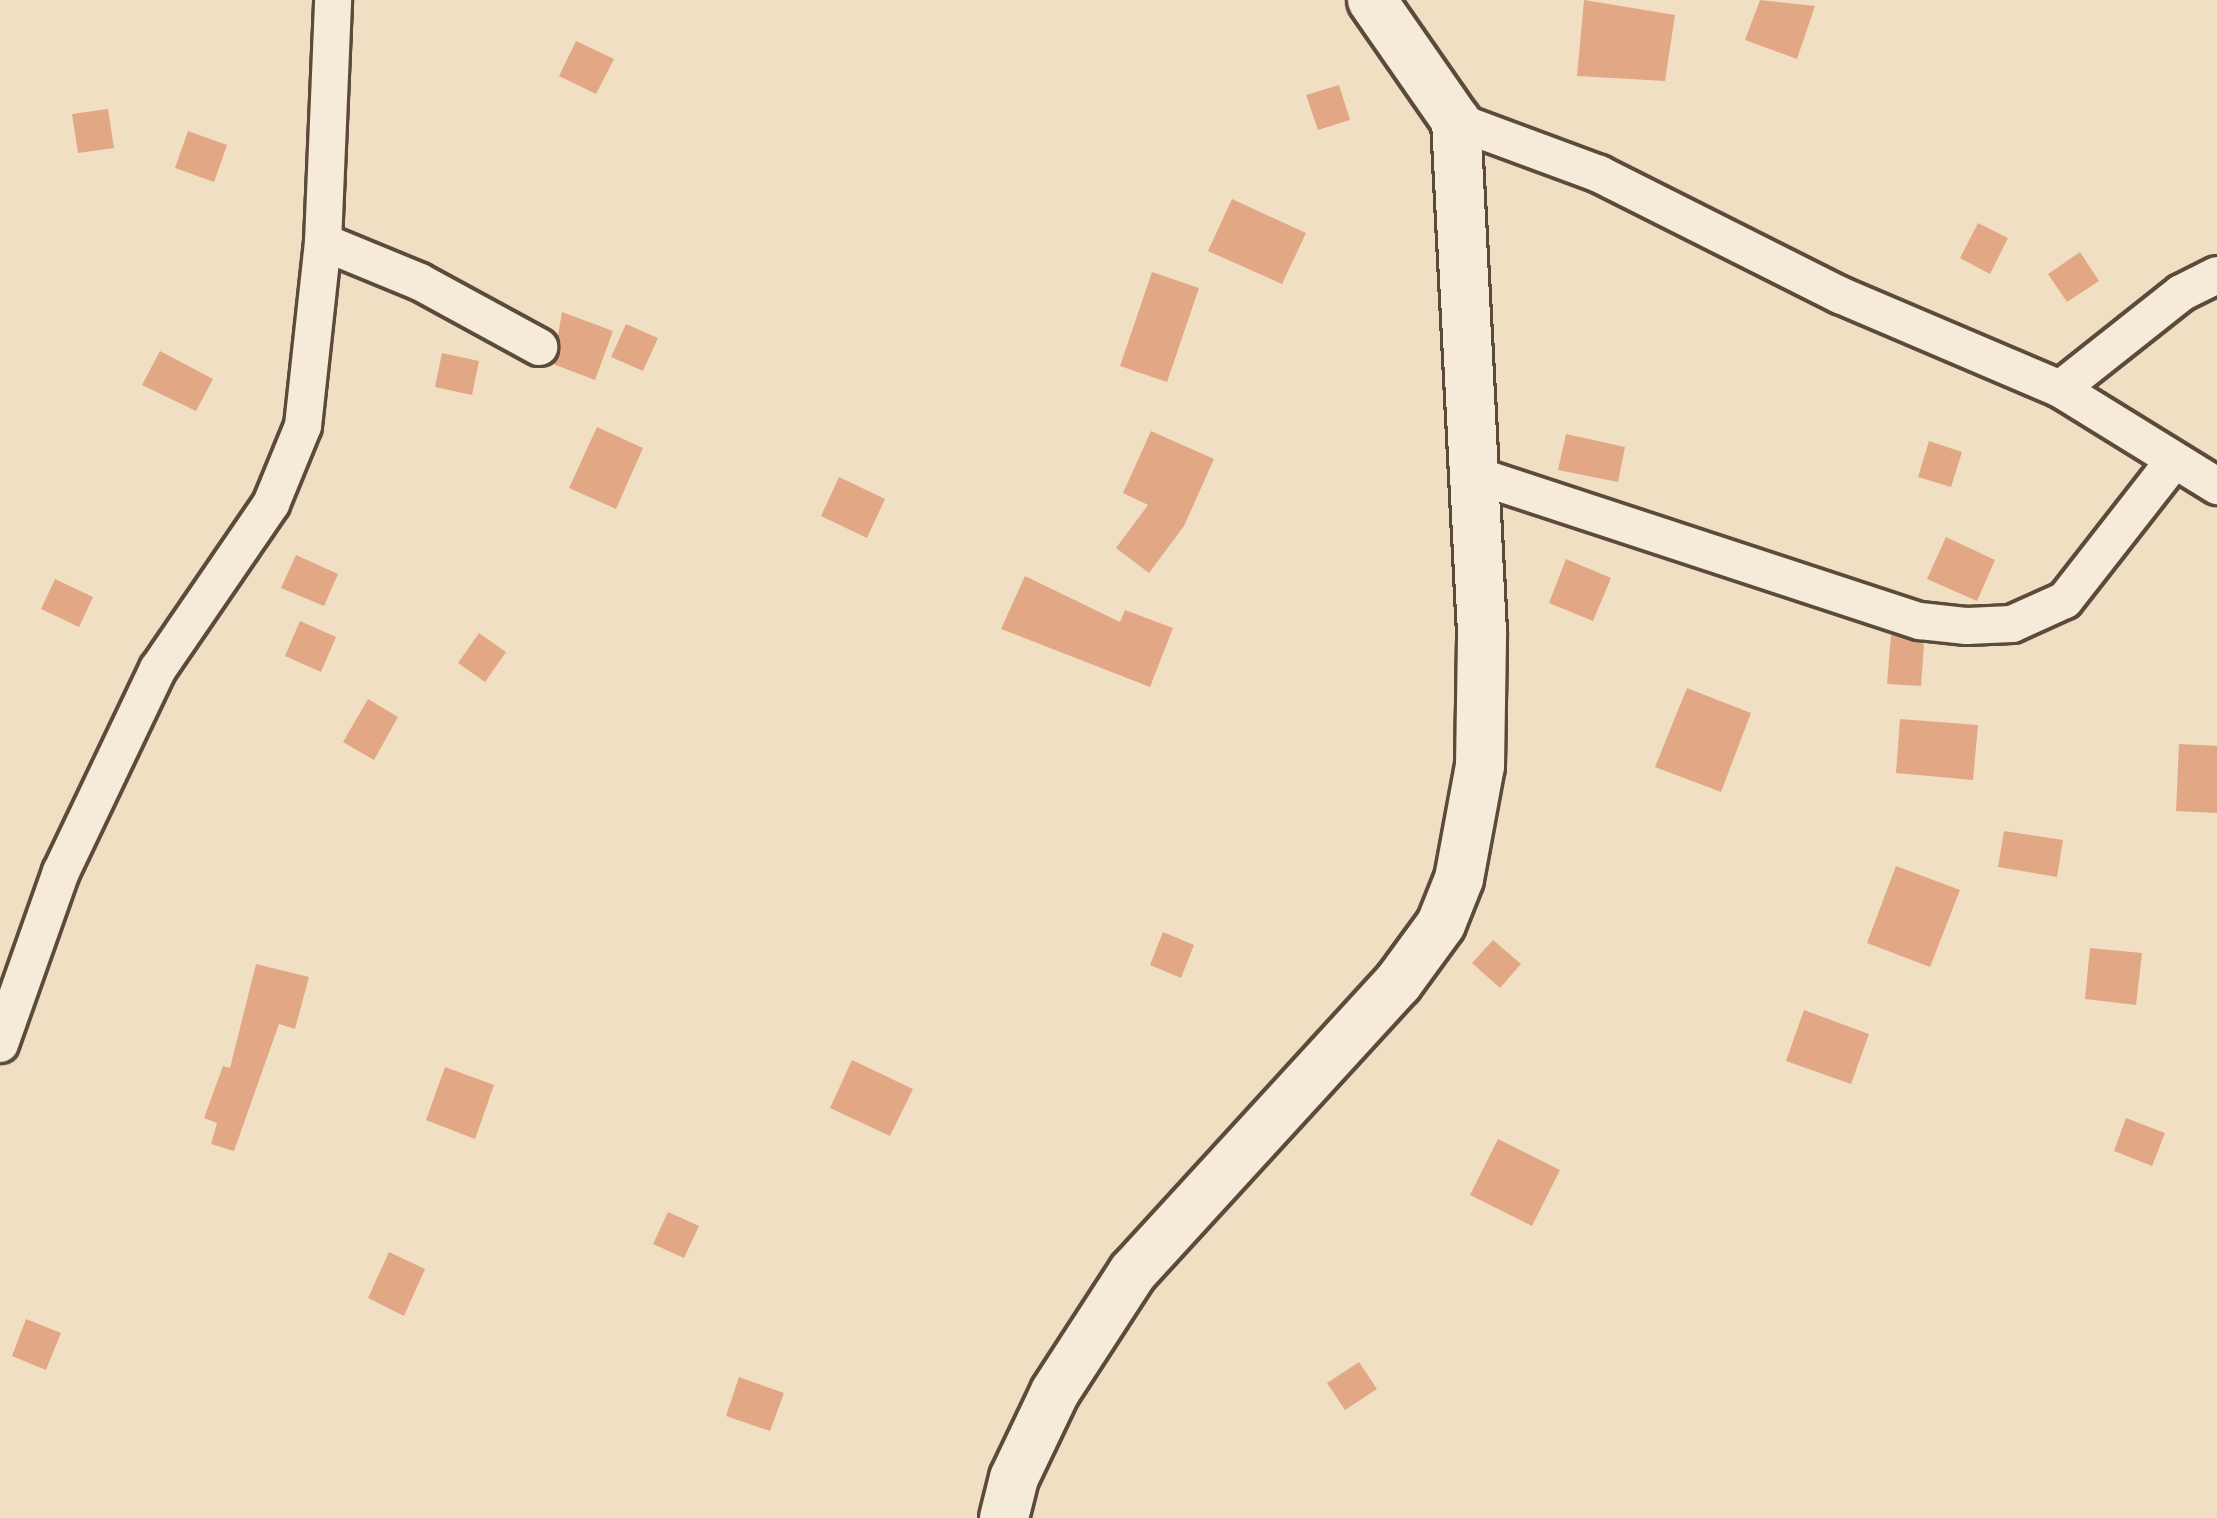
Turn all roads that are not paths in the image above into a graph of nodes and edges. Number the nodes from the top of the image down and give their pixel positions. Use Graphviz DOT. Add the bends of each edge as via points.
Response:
graph roads {
  1 [pos="333,0"];
  2 [pos="1372,0"];
  3 [pos="1456,121"];
  4 [pos="323,242"];
  5 [pos="2217,275"];
  6 [pos="539,346"];
  7 [pos="2060,389"];
  8 [pos="2173,462"];
  9 [pos="1478,476"];
  10 [pos="2217,486"];
  11 [pos="0,1043"];
  12 [pos="1004,1518"];
  1 -- 4 [label="street"];
  2 -- 3 [label="street"];
  3 -- 7 [label="street" via="1599,174 1840,296"];
  3 -- 9 [label="street"];
  4 -- 6 [label="street" via="420,282"];
  4 -- 11 [label="street" via="295,445 271,504 158,669 62,872"];
  5 -- 7 [label="street" via="2181,293"];
  7 -- 8 [label="street"];
  8 -- 9 [label="street" via="2065,600 2012,624 1967,626 1920,621"];
  8 -- 10 [label="street"];
  9 -- 12 [label="street" via="1480,766 1459,879 1441,924 1398,983 1133,1272 1054,1392"];
}
